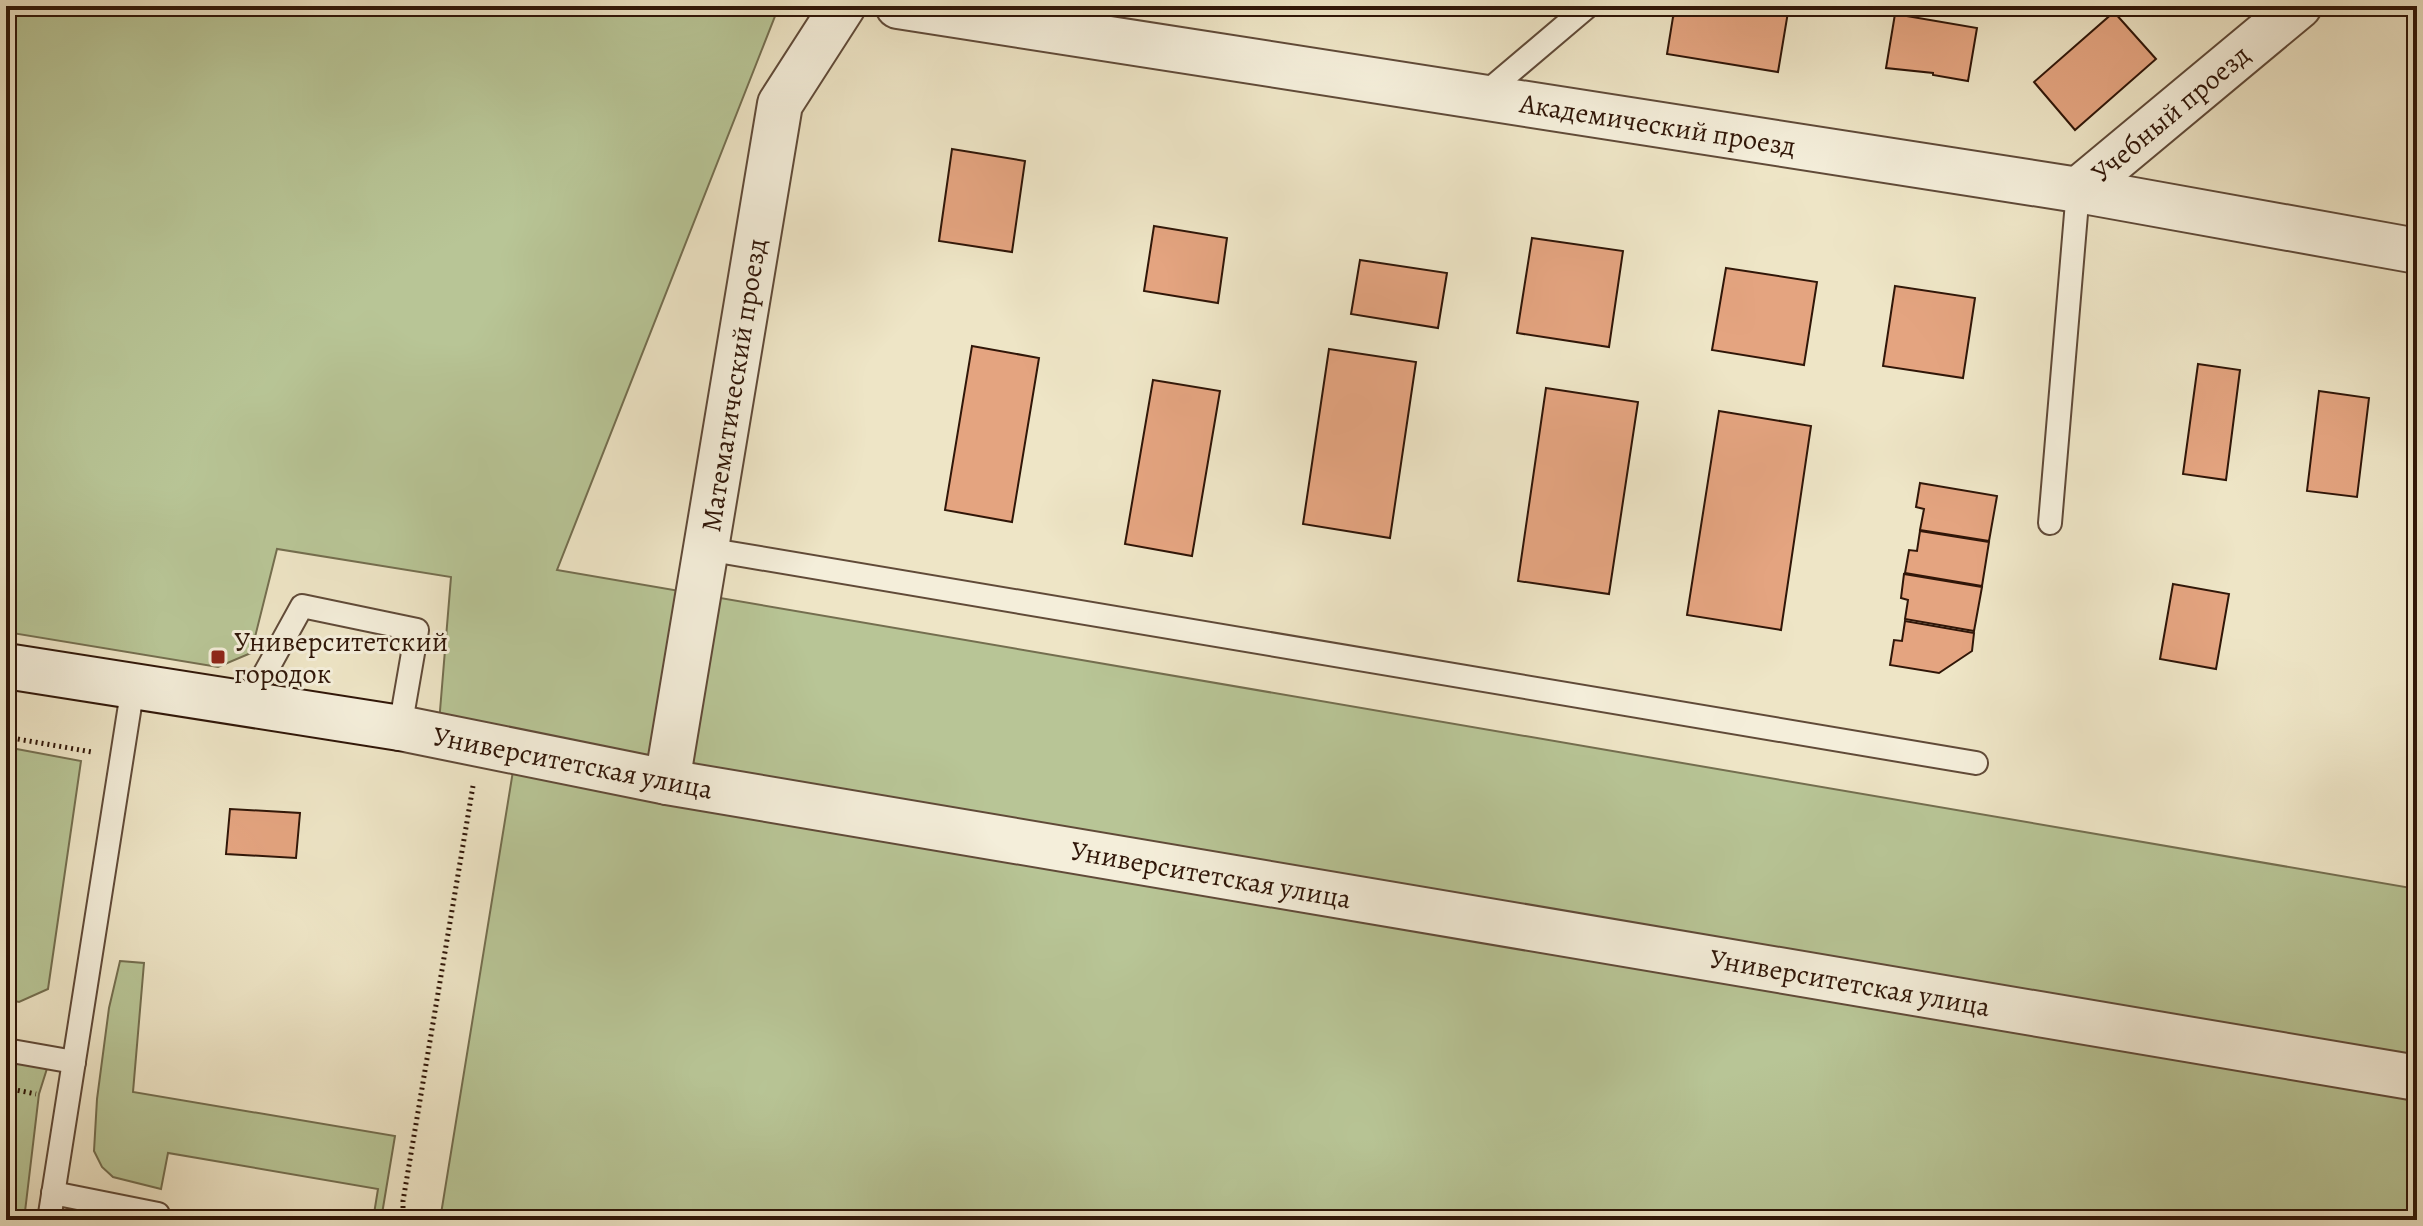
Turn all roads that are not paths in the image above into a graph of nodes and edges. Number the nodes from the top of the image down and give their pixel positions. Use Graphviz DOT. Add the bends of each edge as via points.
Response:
graph roads {
  1 [pos="843,6"];
  2 [pos="898,6"];
  3 [pos="1588,6"];
  4 [pos="2299,6"];
  5 [pos="1481,97"];
  6 [pos="2078,190"];
  7 [pos="2417,251"];
  8 [pos="2050,523"];
  9 [pos="706,549"];
  10 [pos="6,666"];
  11 [pos="133,686"];
  12 [pos="248,704"];
  13 [pos="400,728"];
  14 [pos="1976,763"];
  15 [pos="667,782"];
  16 [pos="6,1050"];
  17 [pos="74,1062"];
  18 [pos="2417,1078"];
  19 [pos="53,1193"];
  20 [pos="158,1214"];
  21 [pos="49,1220"];
  1 -- 9 [label="street, Математический проезд" via="780,104"];
  2 -- 5 [label="street, Академический проезд"];
  3 -- 5 [label="lane"];
  4 -- 6 [label="street, Учебный проезд"];
  5 -- 6 [label="street, Академический проезд"];
  6 -- 7 [label="street, Академический проезд"];
  6 -- 8 [label="lane"];
  9 -- 14 [label="lane"];
  9 -- 15 [label="street, Математический проезд"];
  10 -- 11 [label="street, Университетская улица"];
  11 -- 12 [label="street, Университетская улица"];
  11 -- 17 [label="lane"];
  12 -- 13 [label="street, Университетская улица"];
  12 -- 13 [label="lane" via="302,606 417,630"];
  13 -- 15 [label="street, Университетская улица"];
  15 -- 18 [label="street, Университетская улица"];
  16 -- 17 [label="lane"];
  17 -- 19 [label="lane"];
  19 -- 20 [label="lane"];
  19 -- 21 [label="lane"];
}
